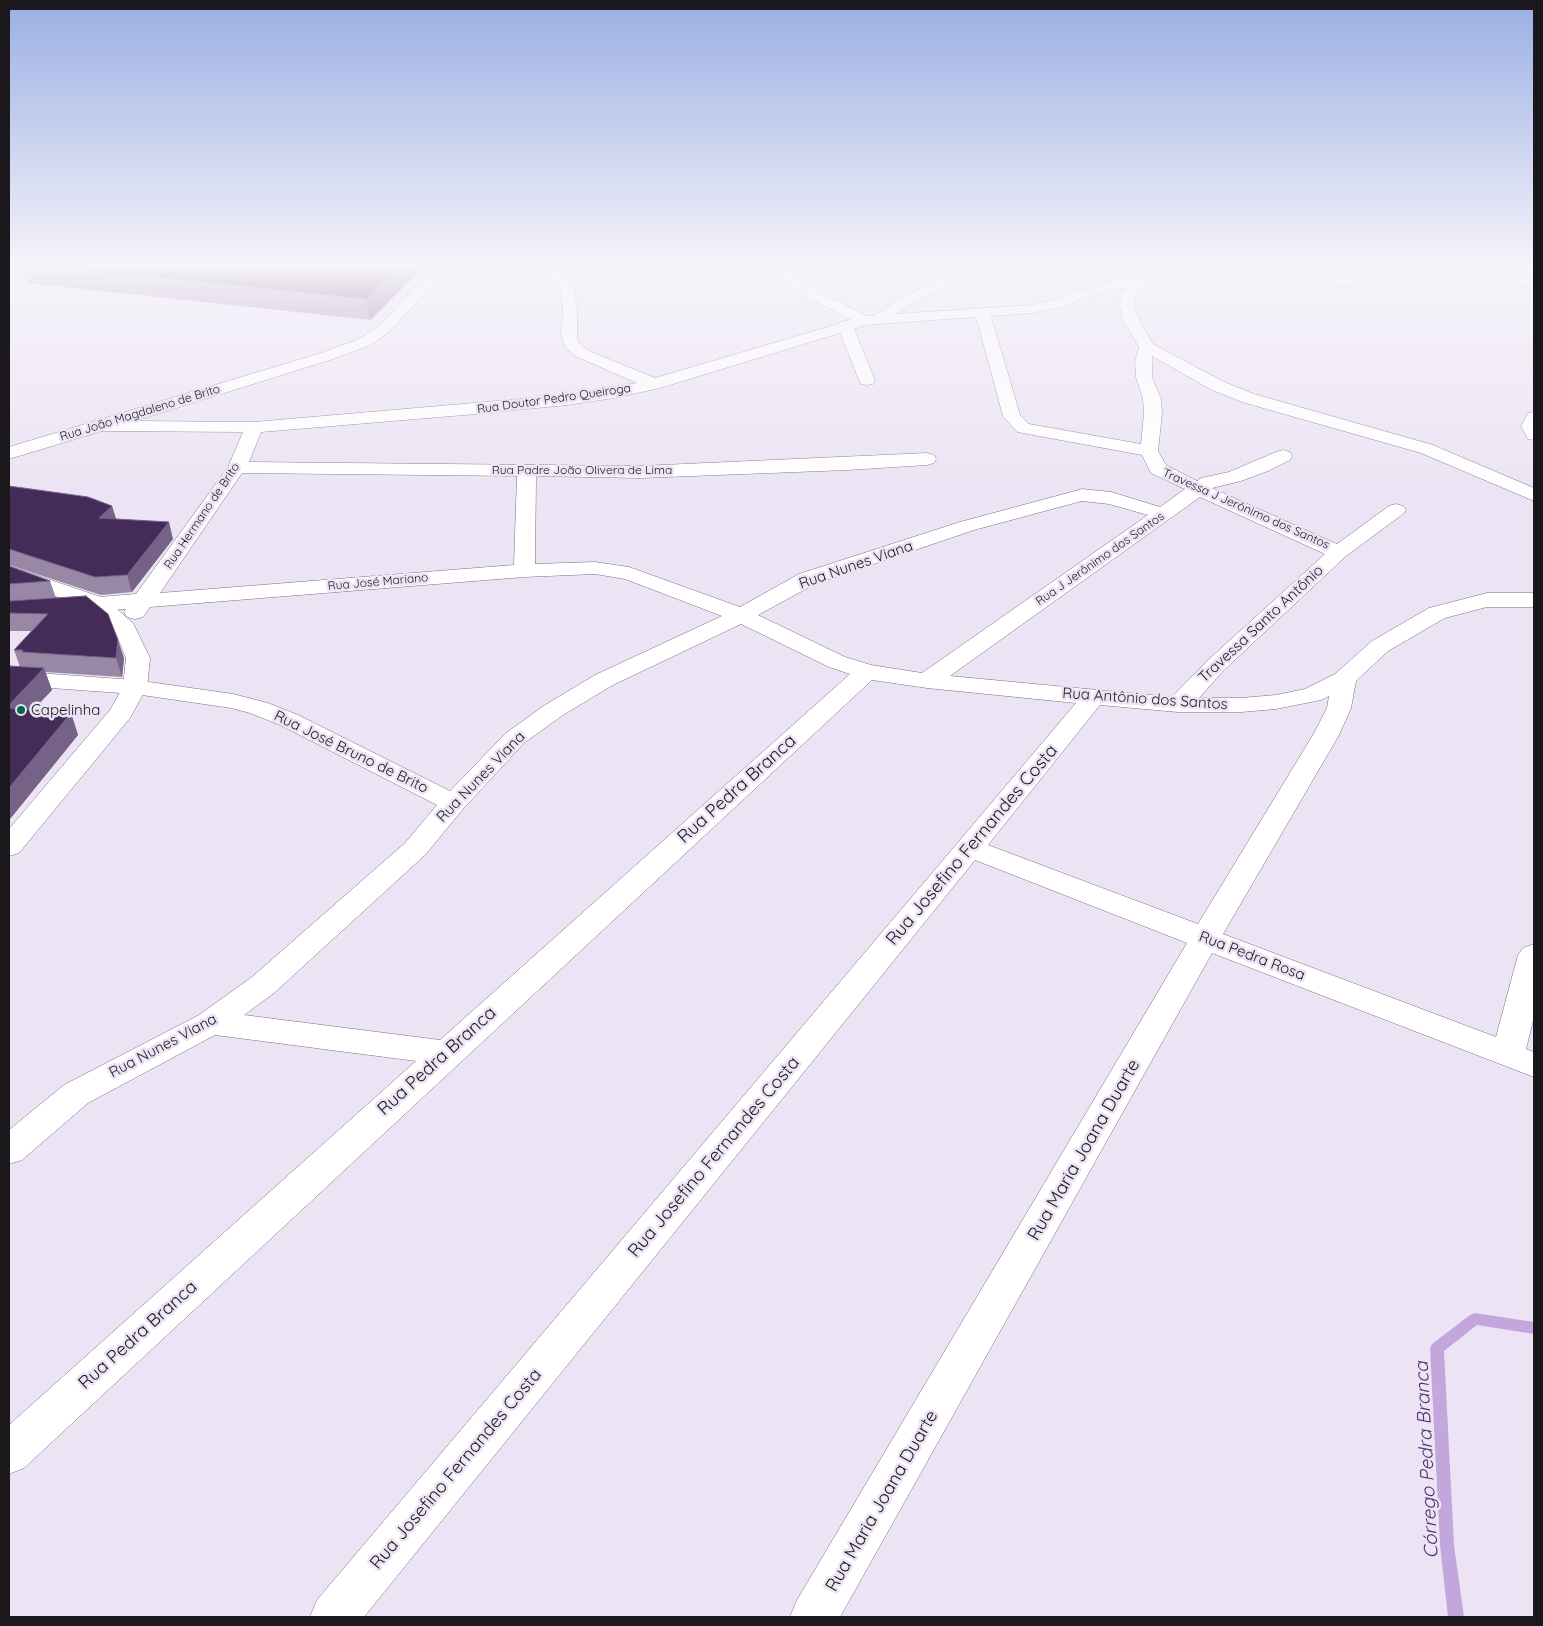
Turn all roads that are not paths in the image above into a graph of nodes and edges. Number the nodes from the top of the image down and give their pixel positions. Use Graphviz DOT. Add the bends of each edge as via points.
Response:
graph roads {
  1 [pos="367,341"];
  2 [pos="570,341"];
  3 [pos="797,341"];
  4 [pos="851,341"];
  5 [pos="991,341"];
  6 [pos="1143,341"];
  7 [pos="1147,347"];
  8 [pos="867,380"];
  9 [pos="654,384"];
  10 [pos="1534,417"];
  11 [pos="101,426"];
  12 [pos="254,427"];
  13 [pos="1534,435"];
  14 [pos="1149,451"];
  15 [pos="9,453"];
  16 [pos="1283,456"];
  17 [pos="927,459"];
  18 [pos="237,467"];
  19 [pos="527,470"];
  20 [pos="1198,489"];
  21 [pos="1534,495"];
  22 [pos="1396,510"];
  23 [pos="1164,514"];
  24 [pos="1340,552"];
  25 [pos="524,571"];
  26 [pos="9,572"];
  27 [pos="1534,600"];
  28 [pos="143,602"];
  29 [pos="96,603"];
  30 [pos="9,611"];
  31 [pos="741,614"];
  32 [pos="124,628"];
  33 [pos="866,672"];
  34 [pos="9,678"];
  35 [pos="1344,679"];
  36 [pos="927,681"];
  37 [pos="136,687"];
  38 [pos="1094,697"];
  39 [pos="1178,704"];
  40 [pos="454,803"];
  41 [pos="12,839"];
  42 [pos="970,848"];
  43 [pos="1205,938"];
  44 [pos="1534,955"];
  45 [pos="210,1023"];
  46 [pos="446,1053"];
  47 [pos="1521,1060"];
  48 [pos="9,1150"];
  49 [pos="9,1453"];
  50 [pos="334,1617"];
  51 [pos="814,1617"];
  1 -- 11 [label="street, Rua João Magdaleno de Brito"];
  2 -- 9 [label="street" via="581,353"];
  3 -- 9 [label="street, Rua Doutor Pedro Queiroga"];
  4 -- 8 [label="street"];
  5 -- 14 [label="street" via="1012,416 1023,428"];
  6 -- 7 [label="street"];
  7 -- 14 [label="street" via="1144,377 1153,413"];
  7 -- 21 [label="street" via="1216,385 1248,398 1427,449"];
  9 -- 12 [label="street, Rua Doutor Pedro Queiroga" via="605,394 476,409"];
  10 -- 13 [label="street" via="1530,426"];
  11 -- 12 [label="street, Rua Doutor Pedro Queiroga"];
  11 -- 15 [label="street, Rua João Magdaleno de Brito"];
  12 -- 18 [label="street, Rua Hermano de Brito"];
  14 -- 20 [label="street, Travessa J Jerônimo dos Santos" via="1158,469"];
  16 -- 20 [label="street, Rua J Jerônimo dos Santos" via="1260,467 1208,482"];
  17 -- 19 [label="street, Rua Padre João Olivera de Lima" via="640,472"];
  18 -- 19 [label="street, Rua Padre João Olivera de Lima"];
  18 -- 28 [label="street, Rua Hermano de Brito"];
  19 -- 25 [label="street"];
  20 -- 23 [label="street, Rua J Jerônimo dos Santos"];
  20 -- 24 [label="street, Travessa J Jerônimo dos Santos"];
  22 -- 24 [label="street, Travessa Santo Antônio"];
  23 -- 31 [label="street, Rua Nunes Viana" via="1103,497 1073,496 967,526 806,579"];
  23 -- 36 [label="street, Rua J Jerônimo dos Santos"];
  24 -- 39 [label="street, Travessa Santo Antônio"];
  25 -- 28 [label="street, Rua José Mariano"];
  25 -- 31 [label="street, Rua José Mariano" via="615,570"];
  26 -- 29 [label="street"];
  27 -- 35 [label="street, Rua Antônio dos Santos" via="1487,600 1437,613 1380,646"];
  28 -- 29 [label="street, Rua José Mariano"];
  28 -- 32 [label="street, Rua Hermano de Brito"];
  29 -- 30 [label="street, Rua José Mariano"];
  29 -- 32 [label="street"];
  31 -- 33 [label="street, Rua Antônio dos Santos" via="837,662"];
  31 -- 40 [label="street, Rua Nunes Viana" via="604,680 554,710 515,738"];
  32 -- 37 [label="street" via="138,658"];
  33 -- 36 [label="street, Rua Antônio dos Santos"];
  33 -- 46 [label="street, Rua Pedra Branca"];
  34 -- 37 [label="street, Rua José Bruno de Brito"];
  35 -- 39 [label="street, Rua Antônio dos Santos" via="1312,695 1276,702"];
  35 -- 43 [label="street, Rua Maria Joana Duarte" via="1339,708 1326,734"];
  36 -- 38 [label="street, Rua Antônio dos Santos"];
  37 -- 40 [label="street, Rua José Bruno de Brito" via="233,701 259,708"];
  37 -- 41 [label="street" via="121,713"];
  38 -- 39 [label="street, Rua Antônio dos Santos"];
  38 -- 42 [label="street, Rua Josefino Fernandes Costa"];
  40 -- 45 [label="street, Rua Nunes Viana" via="415,849 262,985"];
  42 -- 43 [label="street, Rua Pedra Rosa"];
  42 -- 50 [label="street, Rua Josefino Fernandes Costa"];
  43 -- 47 [label="street, Rua Pedra Rosa"];
  43 -- 51 [label="street, Rua Maria Joana Duarte"];
  44 -- 47 [label="street"];
  45 -- 46 [label="street"];
  45 -- 48 [label="street, Rua Nunes Viana" via="76,1094"];
  46 -- 49 [label="street, Rua Pedra Branca"];
}
